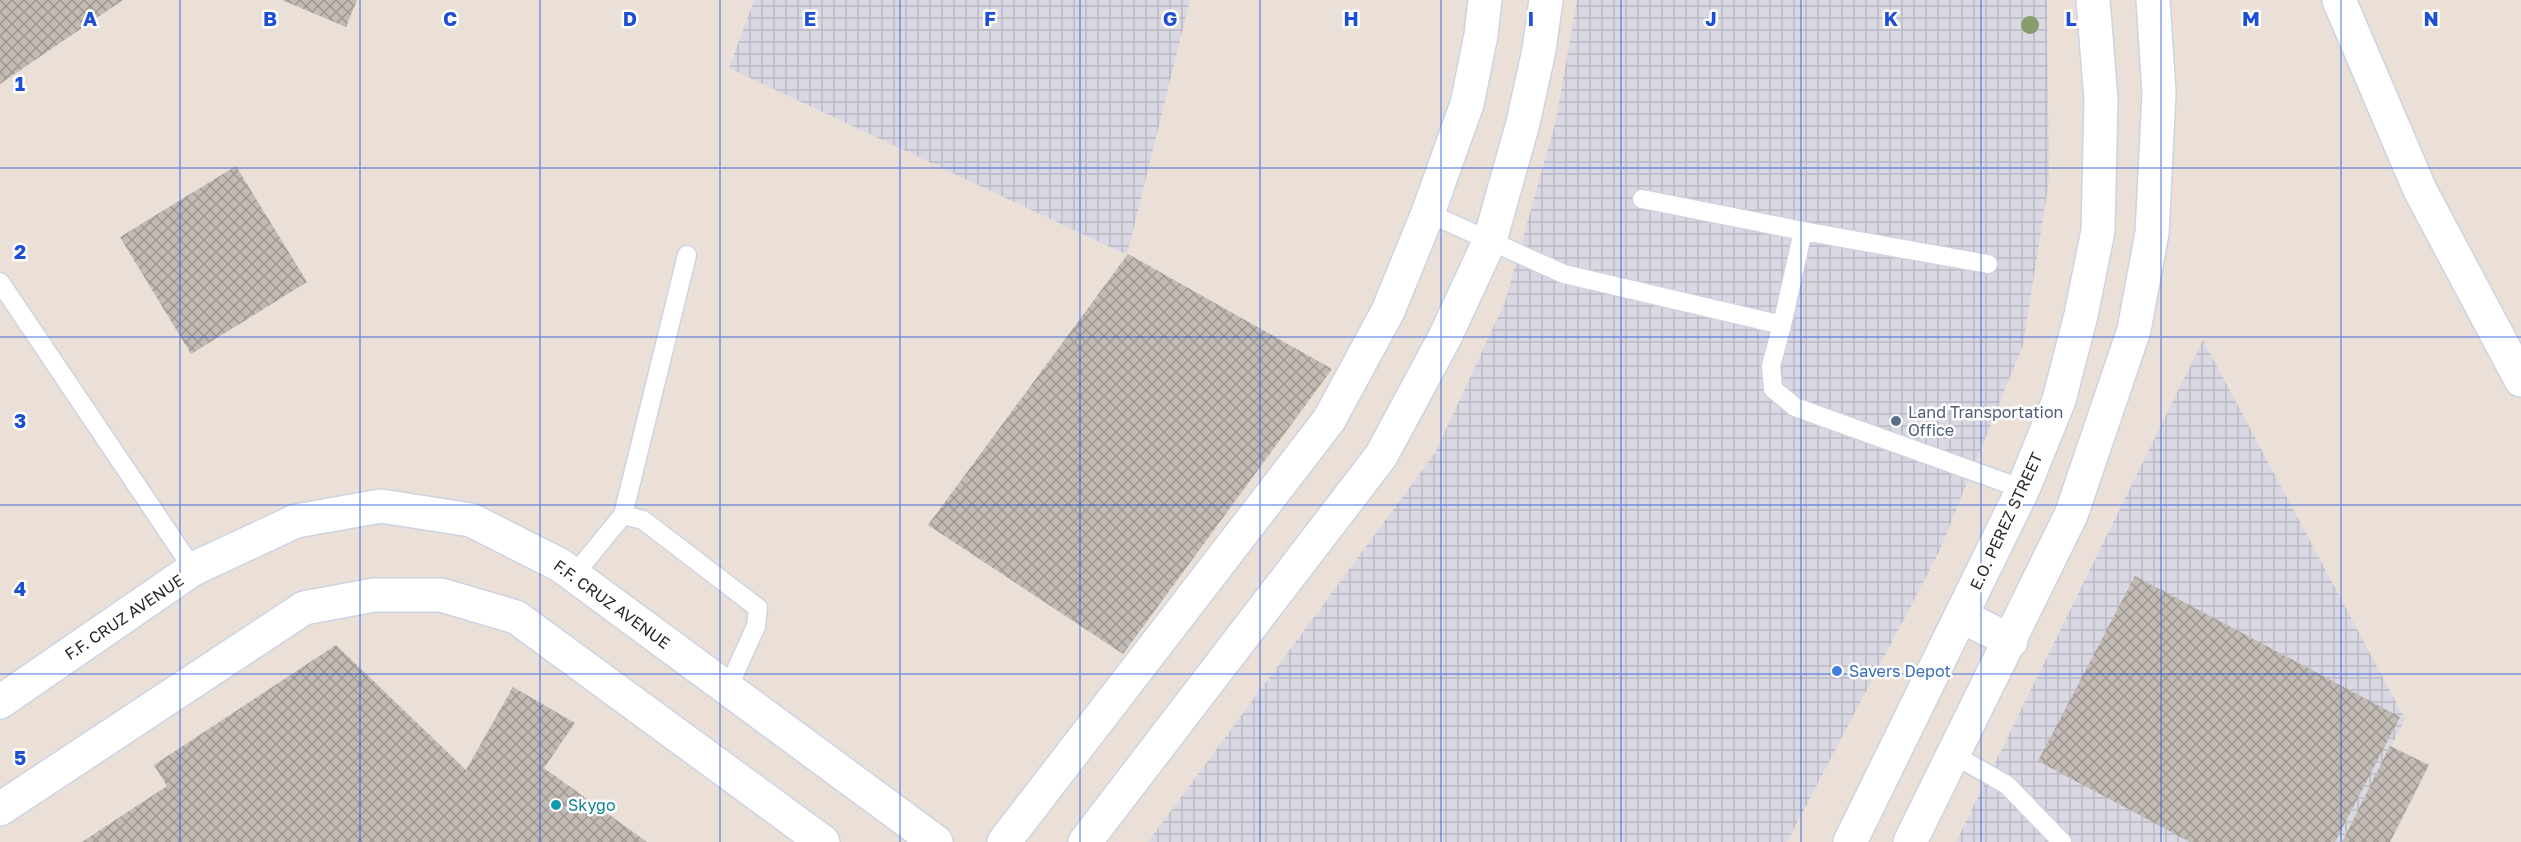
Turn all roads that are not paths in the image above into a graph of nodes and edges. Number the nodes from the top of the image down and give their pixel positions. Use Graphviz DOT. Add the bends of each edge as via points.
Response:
graph roads {
  1 [pos="1485,0"];
  2 [pos="1546,0"];
  3 [pos="2093,0"];
  4 [pos="2153,0"];
  5 [pos="2339,0"];
  6 [pos="1642,199"];
  7 [pos="1428,213"];
  8 [pos="1803,231"];
  9 [pos="1490,240"];
  10 [pos="687,255"];
  11 [pos="1988,264"];
  12 [pos="0,282"];
  13 [pos="1782,325"];
  14 [pos="2521,380"];
  15 [pos="2023,489"];
  16 [pos="622,515"];
  17 [pos="193,569"];
  18 [pos="574,575"];
  19 [pos="1961,616"];
  20 [pos="2011,641"];
  21 [pos="728,688"];
  22 [pos="0,702"];
  23 [pos="1954,755"];
  24 [pos="0,809"];
  25 [pos="823,842"];
  26 [pos="936,842"];
  27 [pos="1004,842"];
  28 [pos="1085,842"];
  29 [pos="1850,842"];
  30 [pos="1910,842"];
  31 [pos="2062,842"];
  1 -- 7 [label="street" via="1467,104"];
  2 -- 9 [label="street" via="1523,123"];
  3 -- 15 [label="street, E.O. PEREZ STREET" via="2101,99 2098,231 2059,400"];
  4 -- 20 [label="street" via="2158,93 2152,233 2134,330 2071,515"];
  5 -- 14 [label="street" via="2420,190"];
  6 -- 8 [label="lane"];
  7 -- 9 [label="lane"];
  7 -- 27 [label="street" via="1388,311 1329,420"];
  8 -- 11 [label="lane"];
  8 -- 13 [label="lane"];
  9 -- 13 [label="lane" via="1564,274"];
  9 -- 28 [label="street" via="1445,337 1381,456"];
  10 -- 16 [label="lane"];
  12 -- 17 [label="lane"];
  13 -- 15 [label="lane" via="1771,366 1773,389 1795,407"];
  15 -- 19 [label="street, E.O. PEREZ STREET"];
  16 -- 18 [label="lane"];
  16 -- 21 [label="lane" via="643,520 758,608 756,626"];
  17 -- 18 [label="street, F.F. CRUZ AVENUE" via="296,521 381,506 471,520"];
  17 -- 22 [label="street, F.F. CRUZ AVENUE"];
  18 -- 21 [label="street, F.F. CRUZ AVENUE"];
  19 -- 20 [label="street"];
  19 -- 29 [label="street, E.O. PEREZ STREET"];
  20 -- 23 [label="street"];
  21 -- 26 [label="street, F.F. CRUZ AVENUE"];
  23 -- 30 [label="street"];
  23 -- 31 [label="lane" via="2007,785"];
  24 -- 25 [label="street" via="304,608 374,595 441,595 516,617"];
}
